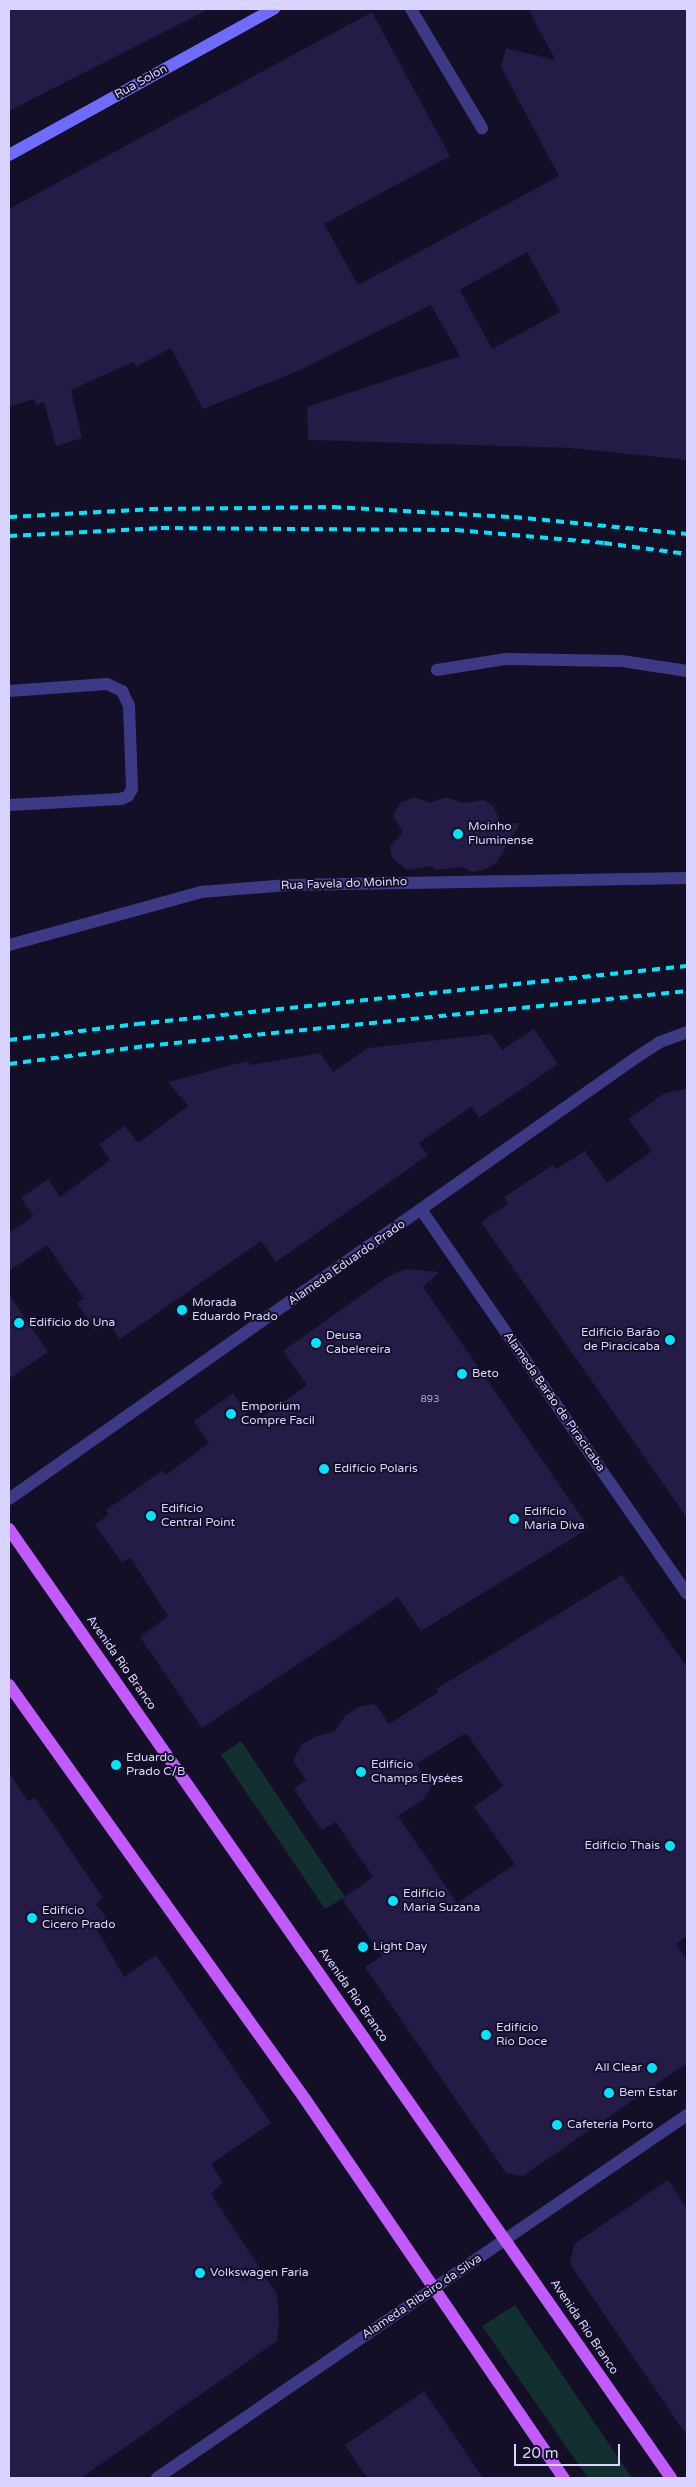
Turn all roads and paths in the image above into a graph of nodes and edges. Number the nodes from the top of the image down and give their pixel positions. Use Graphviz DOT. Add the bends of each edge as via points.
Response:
graph roads {
  1 [pos="274,9"];
  2 [pos="411,9"];
  3 [pos="482,128"];
  4 [pos="9,155"];
  5 [pos="437,670"];
  6 [pos="687,671"];
  7 [pos="9,691"];
  8 [pos="9,805"];
  9 [pos="687,878"];
  10 [pos="9,945"];
  11 [pos="687,1032"];
  12 [pos="422,1211"];
  13 [pos="9,1499"];
  14 [pos="9,1529"];
  15 [pos="687,1593"];
  16 [pos="9,1685"];
  17 [pos="687,2116"];
  18 [pos="507,2240"];
  19 [pos="434,2290"];
  20 [pos="157,2478"];
  21 [pos="564,2478"];
  22 [pos="671,2478"];
  1 -- 4 [label="street, Rua Solon"];
  2 -- 3 [label="street"];
  5 -- 6 [label="street" via="506,659 622,661"];
  7 -- 8 [label="street" via="107,684 122,691 129,706 132,789 121,799"];
  9 -- 10 [label="street, Rua Favela do Moinho" via="298,885 201,892"];
  11 -- 12 [label="street, Alameda Eduardo Prado" via="660,1042 637,1057"];
  12 -- 13 [label="street, Alameda Eduardo Prado"];
  12 -- 15 [label="street, Alameda Barão de Piracicaba"];
  14 -- 18 [label="main road, Avenida Rio Branco"];
  16 -- 19 [label="main road" via="305,2099"];
  17 -- 18 [label="street, Alameda Ribeiro da Silva"];
  18 -- 19 [label="street, Alameda Ribeiro da Silva"];
  18 -- 22 [label="main road, Avenida Rio Branco"];
  19 -- 20 [label="street, Alameda Ribeiro da Silva"];
  19 -- 21 [label="main road"];
}
